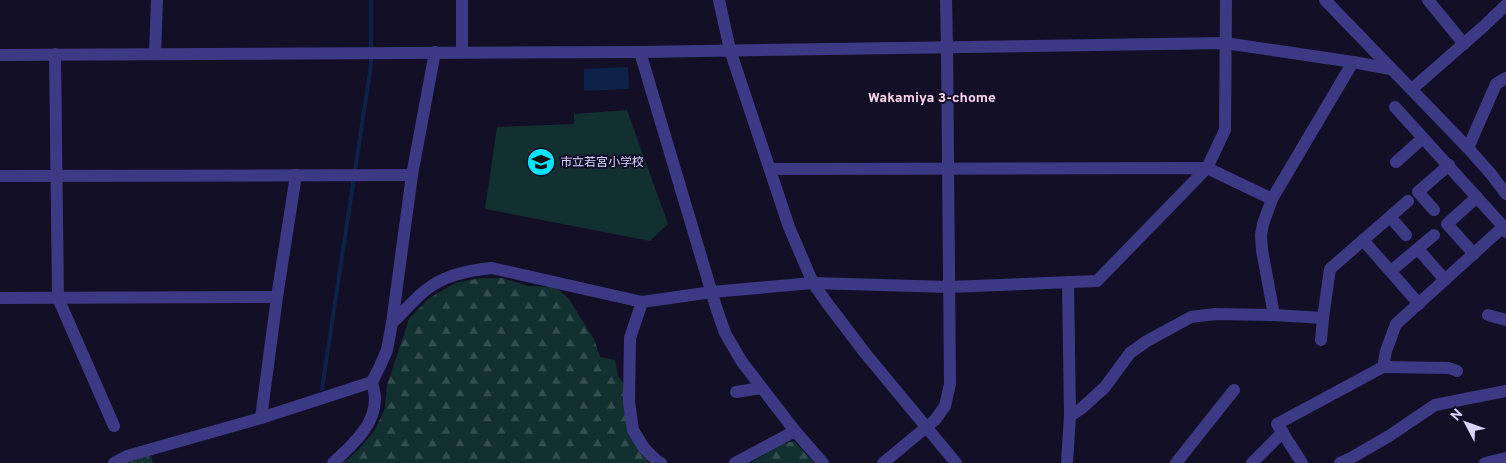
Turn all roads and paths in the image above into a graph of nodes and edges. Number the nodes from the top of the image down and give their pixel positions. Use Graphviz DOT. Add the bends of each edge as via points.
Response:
graph roads {
  1 [pos="157,0"];
  2 [pos="462,0"];
  3 [pos="719,0"];
  4 [pos="946,0"];
  5 [pos="1226,0"];
  6 [pos="1325,0"];
  7 [pos="1428,0"];
  8 [pos="1506,5"];
  9 [pos="1226,43"];
  10 [pos="1464,44"];
  11 [pos="947,47"];
  12 [pos="730,50"];
  13 [pos="434,52"];
  14 [pos="462,52"];
  15 [pos="640,52"];
  16 [pos="54,54"];
  17 [pos="155,54"];
  18 [pos="0,55"];
  19 [pos="1353,62"];
  20 [pos="1391,69"];
  21 [pos="1506,78"];
  22 [pos="1412,90"];
  23 [pos="1395,107"];
  24 [pos="1423,138"];
  25 [pos="1468,148"];
  26 [pos="1396,162"];
  27 [pos="1449,165"];
  28 [pos="1207,168"];
  29 [pos="949,169"];
  30 [pos="770,170"];
  31 [pos="296,174"];
  32 [pos="412,175"];
  33 [pos="0,176"];
  34 [pos="56,176"];
  35 [pos="1506,194"];
  36 [pos="1477,197"];
  37 [pos="1272,199"];
  38 [pos="1408,201"];
  39 [pos="1434,210"];
  40 [pos="1390,217"];
  41 [pos="1504,230"];
  42 [pos="1406,235"];
  43 [pos="1434,235"];
  44 [pos="1364,240"];
  45 [pos="1418,249"];
  46 [pos="1474,254"];
  47 [pos="1391,271"];
  48 [pos="1445,280"];
  49 [pos="1068,282"];
  50 [pos="813,283"];
  51 [pos="949,286"];
  52 [pos="712,292"];
  53 [pos="277,297"];
  54 [pos="0,298"];
  55 [pos="58,298"];
  56 [pos="642,302"];
  57 [pos="1419,304"];
  58 [pos="1274,315"];
  59 [pos="1488,315"];
  60 [pos="1323,318"];
  61 [pos="1506,320"];
  62 [pos="392,323"];
  63 [pos="1321,340"];
  64 [pos="1383,367"];
  65 [pos="1457,371"];
  66 [pos="372,382"];
  67 [pos="761,388"];
  68 [pos="1234,390"];
  69 [pos="1506,391"];
  70 [pos="736,392"];
  71 [pos="1070,416"];
  72 [pos="261,418"];
  73 [pos="114,426"];
  74 [pos="927,427"];
  75 [pos="795,431"];
  76 [pos="1283,432"];
  77 [pos="1506,458"];
  78 [pos="114,463"];
  79 [pos="333,463"];
  80 [pos="660,463"];
  81 [pos="734,463"];
  82 [pos="823,463"];
  83 [pos="883,463"];
  84 [pos="956,463"];
  85 [pos="1068,463"];
  86 [pos="1176,463"];
  87 [pos="1252,463"];
  88 [pos="1302,463"];
  89 [pos="1340,463"];
  90 [pos="1485,463"];
  1 -- 17 [label="street"];
  2 -- 14 [label="street"];
  3 -- 12 [label="street"];
  4 -- 11 [label="street"];
  5 -- 9 [label="street"];
  6 -- 20 [label="street"];
  7 -- 10 [label="street"];
  8 -- 10 [label="street"];
  9 -- 11 [label="street"];
  9 -- 19 [label="street"];
  9 -- 28 [label="street" via="1225,130"];
  10 -- 22 [label="street"];
  11 -- 12 [label="street"];
  11 -- 29 [label="street"];
  12 -- 15 [label="street"];
  12 -- 30 [label="street"];
  13 -- 14 [label="street"];
  13 -- 17 [label="street"];
  13 -- 32 [label="street"];
  14 -- 15 [label="street"];
  15 -- 52 [label="street"];
  16 -- 17 [label="street"];
  16 -- 18 [label="street"];
  16 -- 34 [label="street"];
  19 -- 20 [label="street"];
  19 -- 37 [label="street"];
  20 -- 22 [label="street"];
  21 -- 25 [label="street" via="1496,84"];
  22 -- 25 [label="street"];
  23 -- 24 [label="street"];
  24 -- 26 [label="street"];
  24 -- 27 [label="street"];
  25 -- 35 [label="street"];
  27 -- 36 [label="street"];
  27 -- 39 [label="street" via="1418,192"];
  28 -- 29 [label="street"];
  28 -- 37 [label="street"];
  28 -- 49 [label="street" via="1097,281"];
  29 -- 30 [label="street"];
  29 -- 51 [label="street"];
  30 -- 50 [label="street" via="789,227"];
  31 -- 32 [label="street"];
  31 -- 34 [label="street"];
  31 -- 53 [label="street"];
  32 -- 62 [label="street"];
  33 -- 34 [label="street"];
  34 -- 55 [label="street"];
  36 -- 41 [label="street"];
  36 -- 46 [label="street" via="1447,224"];
  37 -- 58 [label="street" via="1261,235"];
  38 -- 40 [label="street"];
  40 -- 42 [label="street"];
  40 -- 44 [label="street"];
  41 -- 46 [label="street"];
  43 -- 45 [label="street"];
  44 -- 47 [label="street"];
  44 -- 60 [label="street" via="1330,269"];
  45 -- 47 [label="street"];
  45 -- 48 [label="street"];
  46 -- 48 [label="street"];
  47 -- 57 [label="street"];
  48 -- 57 [label="street"];
  49 -- 51 [label="street"];
  49 -- 71 [label="street"];
  50 -- 51 [label="street"];
  50 -- 52 [label="street"];
  50 -- 74 [label="street" via="865,353"];
  51 -- 74 [label="street" via="950,384 945,406"];
  52 -- 56 [label="street"];
  52 -- 67 [label="street" via="725,333"];
  53 -- 55 [label="street"];
  53 -- 72 [label="street"];
  54 -- 55 [label="street"];
  55 -- 73 [label="street"];
  56 -- 62 [label="street" via="492,268 472,270 442,280 426,290"];
  56 -- 80 [label="street" via="630,338 629,402 633,430 644,448"];
  57 -- 64 [label="street" via="1396,324"];
  58 -- 60 [label="street"];
  58 -- 71 [label="street" via="1191,317 1130,353 1104,387"];
  59 -- 61 [label="street"];
  60 -- 63 [label="street"];
  62 -- 66 [label="street" via="387,350"];
  64 -- 65 [label="street" via="1449,368"];
  64 -- 76 [label="street" via="1277,424"];
  66 -- 72 [label="street"];
  66 -- 79 [label="street" via="375,398 373,416 364,431"];
  67 -- 70 [label="street"];
  67 -- 75 [label="street"];
  68 -- 86 [label="street"];
  69 -- 89 [label="street" via="1435,405"];
  71 -- 85 [label="street"];
  72 -- 78 [label="street" via="127,456"];
  74 -- 83 [label="street"];
  74 -- 84 [label="street"];
  75 -- 81 [label="street"];
  75 -- 82 [label="street"];
  76 -- 87 [label="street"];
  76 -- 88 [label="street"];
  77 -- 90 [label="street"];
}
